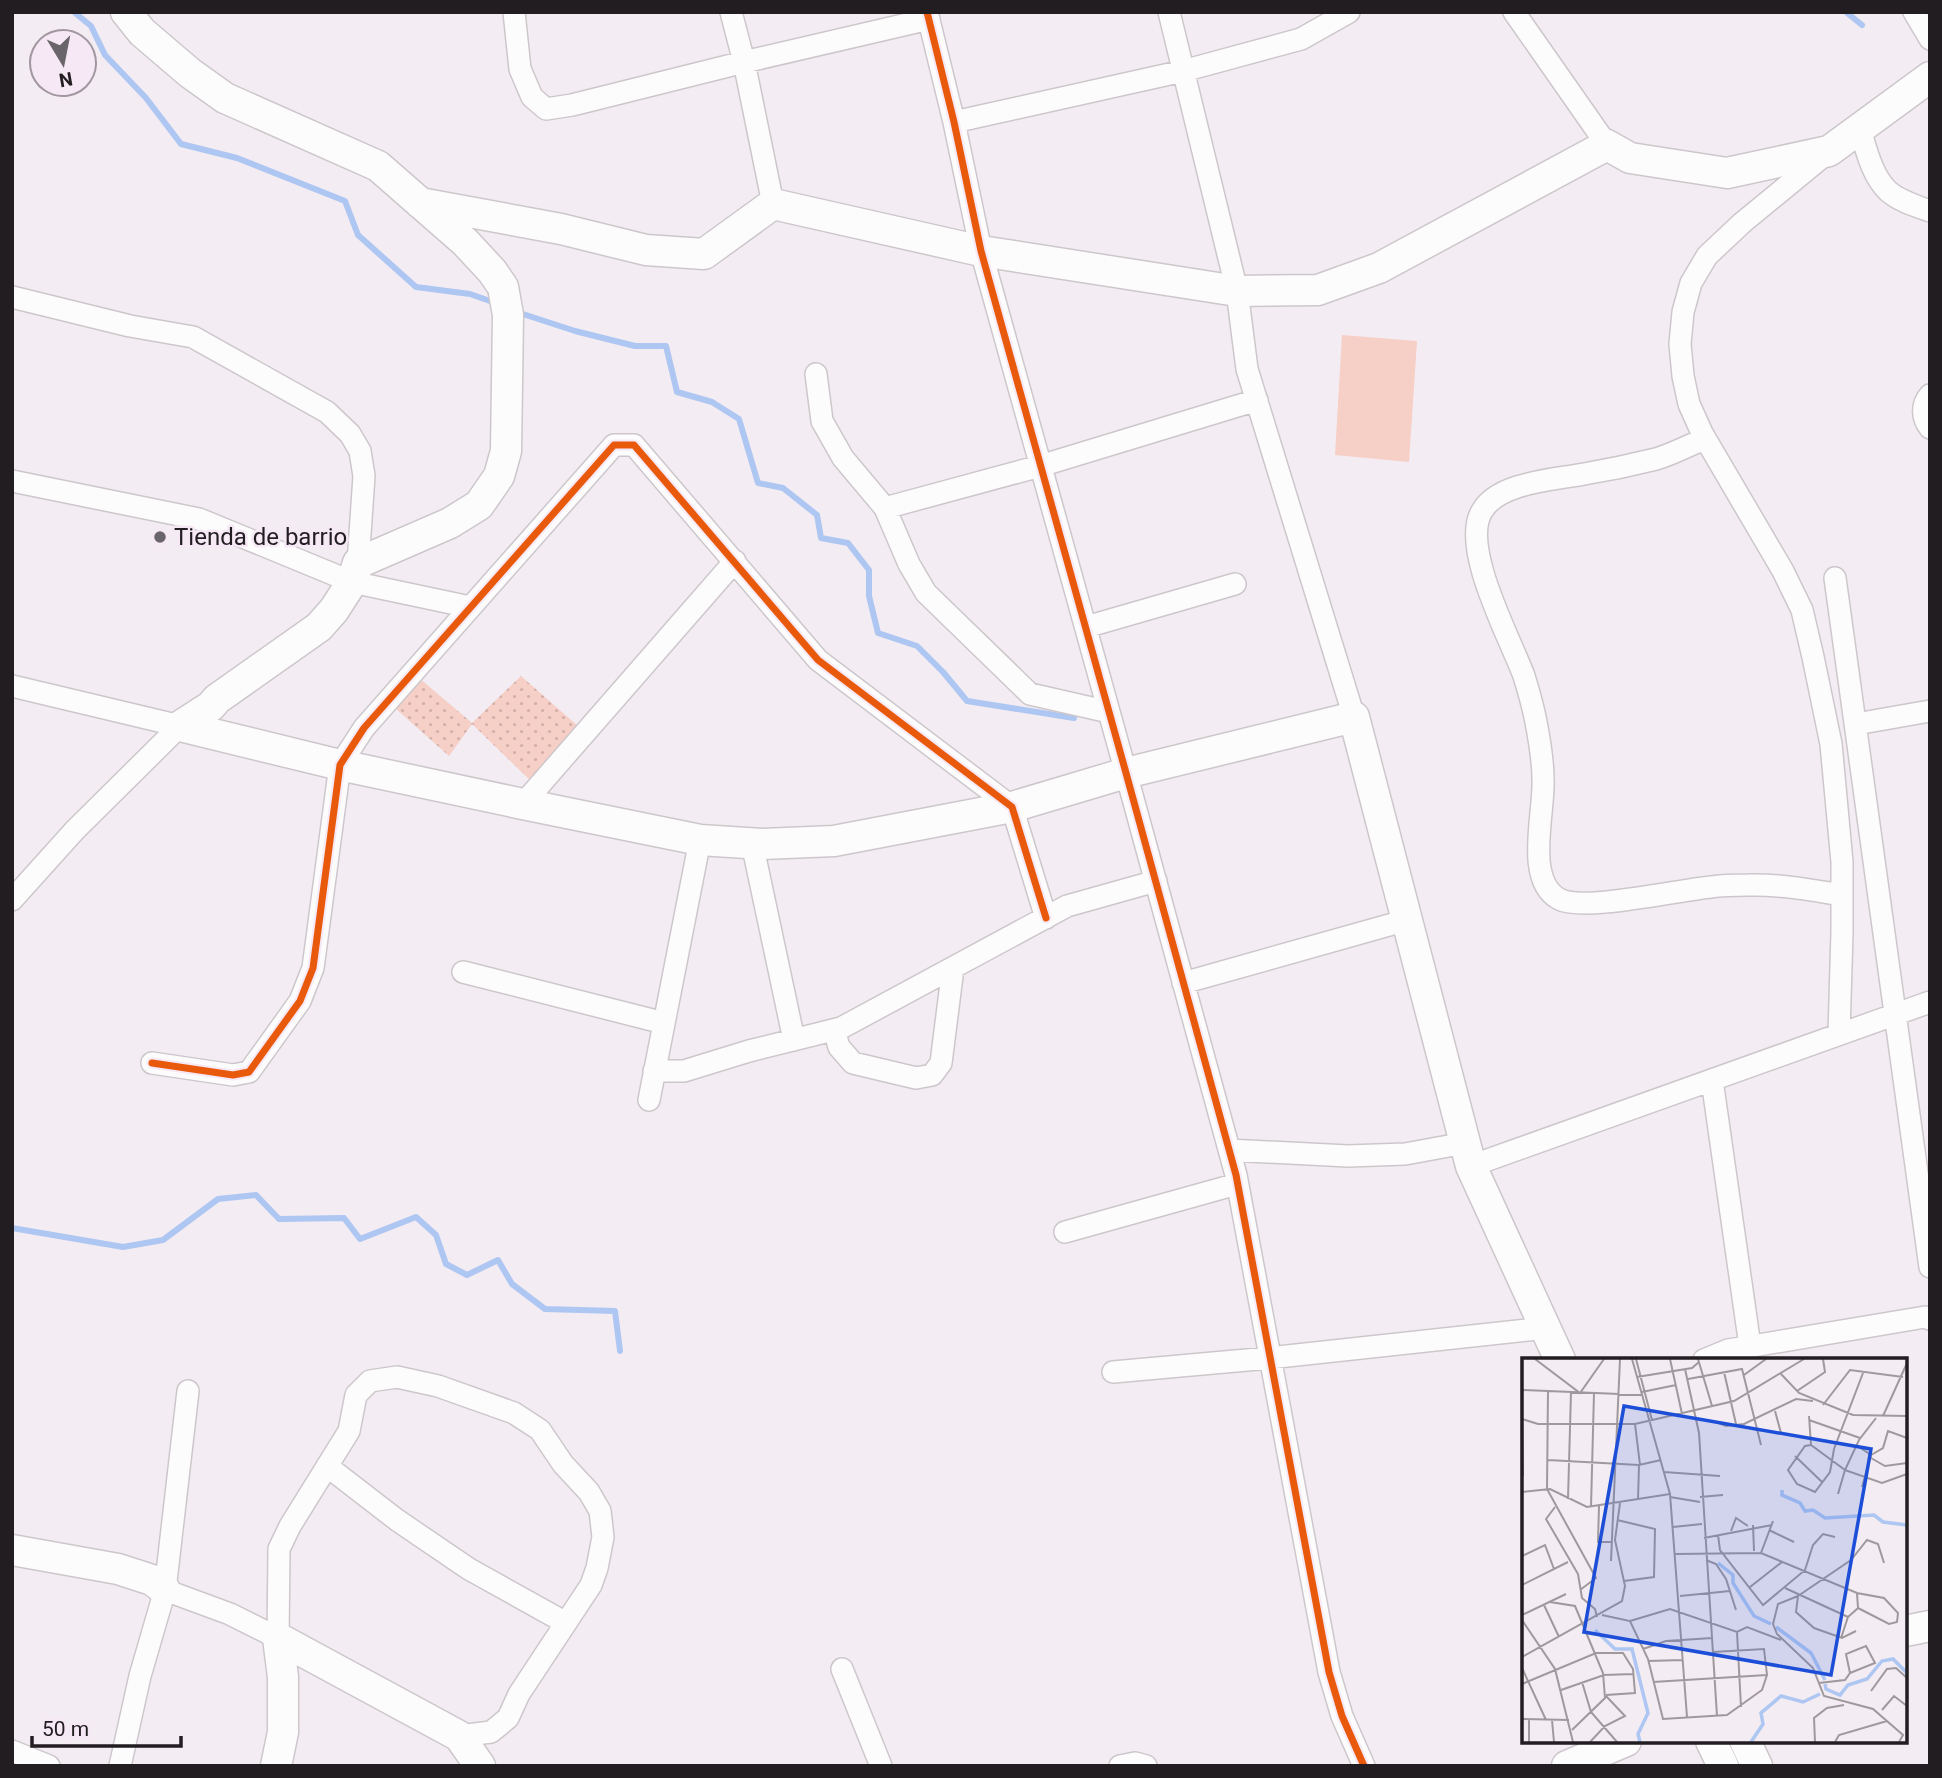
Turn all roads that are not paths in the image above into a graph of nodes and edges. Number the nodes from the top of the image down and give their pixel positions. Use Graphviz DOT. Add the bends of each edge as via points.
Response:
graph roads {
  1 [pos="126,12"];
  2 [pos="514,12"];
  3 [pos="731,12"];
  4 [pos="1169,12"];
  5 [pos="1349,12"];
  6 [pos="1514,12"];
  7 [pos="1914,12"];
  8 [pos="928,16"];
  9 [pos="1930,39"];
  10 [pos="744,62"];
  11 [pos="1183,71"];
  12 [pos="1930,77"];
  13 [pos="954,122"];
  14 [pos="1860,129"];
  15 [pos="1607,145"];
  16 [pos="1829,151"];
  17 [pos="420,202"];
  18 [pos="773,204"];
  19 [pos="1930,211"];
  20 [pos="981,251"];
  21 [pos="1237,291"];
  22 [pos="12,297"];
  23 [pos="816,374"];
  24 [pos="1930,395"];
  25 [pos="1257,400"];
  26 [pos="1930,428"];
  27 [pos="1705,439"];
  28 [pos="1041,466"];
  29 [pos="12,481"];
  30 [pos="886,508"];
  31 [pos="735,561"];
  32 [pos="355,572"];
  33 [pos="1835,578"];
  34 [pos="1235,584"];
  35 [pos="471,607"];
  36 [pos="1086,627"];
  37 [pos="12,685"];
  38 [pos="1930,711"];
  39 [pos="1109,712"];
  40 [pos="1354,717"];
  41 [pos="1856,724"];
  42 [pos="180,726"];
  43 [pos="340,765"];
  44 [pos="1126,773"];
  45 [pos="523,804"];
  46 [pos="1012,807"];
  47 [pos="699,840"];
  48 [pos="751,843"];
  49 [pos="1156,880"];
  50 [pos="1842,895"];
  51 [pos="12,900"];
  52 [pos="1046,918"];
  53 [pos="1407,920"];
  54 [pos="953,968"];
  55 [pos="463,972"];
  56 [pos="1183,983"];
  57 [pos="1930,1002"];
  58 [pos="1894,1015"];
  59 [pos="664,1023"];
  60 [pos="834,1030"];
  61 [pos="1839,1034"];
  62 [pos="794,1040"];
  63 [pos="152,1063"];
  64 [pos="654,1071"];
  65 [pos="1712,1080"];
  66 [pos="649,1100"];
  67 [pos="1229,1150"];
  68 [pos="1468,1155"];
  69 [pos="1237,1184"];
  70 [pos="1065,1232"];
  71 [pos="1930,1267"];
  72 [pos="1930,1319"];
  73 [pos="1546,1328"];
  74 [pos="1746,1351"];
  75 [pos="1269,1358"];
  76 [pos="1559,1358"];
  77 [pos="1709,1358"];
  78 [pos="1113,1372"];
  79 [pos="188,1391"];
  80 [pos="327,1466"];
  81 [pos="12,1550"];
  82 [pos="165,1590"];
  83 [pos="566,1623"];
  84 [pos="1930,1626"];
  85 [pos="1907,1630"];
  86 [pos="278,1638"];
  87 [pos="842,1669"];
  88 [pos="459,1736"];
  89 [pos="1621,1743"];
  90 [pos="1712,1743"];
  91 [pos="1746,1743"];
  92 [pos="12,1751"];
  93 [pos="49,1766"];
  94 [pos="120,1766"];
  95 [pos="276,1766"];
  96 [pos="480,1766"];
  97 [pos="881,1766"];
  98 [pos="1120,1766"];
  99 [pos="1146,1766"];
  100 [pos="1364,1766"];
  101 [pos="1567,1766"];
  102 [pos="1723,1766"];
  103 [pos="1757,1766"];
  1 -- 17 [label="street" via="142,32 225,98 378,166"];
  2 -- 10 [label="street" via="520,69 532,97 546,109"];
  3 -- 10 [label="street"];
  4 -- 11 [label="street"];
  5 -- 11 [label="street" via="1301,38"];
  6 -- 15 [label="street"];
  7 -- 9 [label="street"];
  8 -- 10 [label="street"];
  8 -- 13 [label="street"];
  10 -- 18 [label="street"];
  11 -- 13 [label="street"];
  11 -- 21 [label="street"];
  12 -- 14 [label="street"];
  13 -- 20 [label="street"];
  14 -- 16 [label="street"];
  14 -- 19 [label="street" via="1876,174 1888,191"];
  15 -- 16 [label="street" via="1630,158 1727,173"];
  15 -- 21 [label="street" via="1379,268 1318,290"];
  16 -- 27 [label="street" via="1715,248 1691,283 1683,312 1682,376"];
  17 -- 18 [label="street" via="646,250 704,254"];
  17 -- 32 [label="street" via="465,242 503,287 508,315 506,451 499,475 479,505"];
  18 -- 20 [label="street"];
  20 -- 21 [label="street"];
  20 -- 28 [label="street"];
  21 -- 25 [label="street" via="1247,369"];
  22 -- 32 [label="street" via="130,327 193,337 327,412 360,451 364,476"];
  23 -- 30 [label="street" via="822,421 842,458"];
  24 -- 26 [label="street" via="1923,406"];
  25 -- 28 [label="street"];
  25 -- 40 [label="street"];
  27 -- 50 [label="street" via="1802,610 1831,744"];
  27 -- 50 [label="street" via="1660,458 1504,492 1481,512 1477,550 1524,678 1541,753 1542,878 1547,889 1569,902 1751,885"];
  28 -- 30 [label="street"];
  28 -- 36 [label="street"];
  29 -- 32 [label="street" via="199,519"];
  30 -- 39 [label="street" via="926,593 1030,694"];
  31 -- 35 [label="street" via="634,445 614,445"];
  31 -- 45 [label="street"];
  31 -- 46 [label="street" via="818,660"];
  32 -- 35 [label="street"];
  32 -- 42 [label="street" via="334,610 318,627"];
  33 -- 41 [label="street"];
  34 -- 36 [label="street"];
  35 -- 43 [label="street" via="364,729"];
  36 -- 39 [label="street"];
  37 -- 42 [label="street"];
  38 -- 41 [label="street"];
  39 -- 44 [label="street"];
  40 -- 44 [label="street"];
  40 -- 53 [label="street"];
  41 -- 58 [label="street"];
  42 -- 43 [label="street"];
  42 -- 51 [label="street"];
  43 -- 45 [label="street"];
  43 -- 63 [label="street" via="313,968 300,1000 249,1072 233,1075"];
  44 -- 46 [label="street"];
  44 -- 49 [label="street"];
  45 -- 47 [label="street"];
  46 -- 48 [label="street" via="834,841"];
  46 -- 52 [label="street"];
  47 -- 48 [label="street"];
  47 -- 59 [label="street"];
  48 -- 62 [label="street"];
  49 -- 52 [label="street" via="1067,906"];
  49 -- 56 [label="street"];
  50 -- 61 [label="street"];
  52 -- 54 [label="street"];
  53 -- 56 [label="street"];
  53 -- 68 [label="street"];
  54 -- 60 [label="street"];
  54 -- 60 [label="street" via="942,1063 932,1074 916,1078 853,1063 839,1047"];
  55 -- 59 [label="street"];
  56 -- 67 [label="street"];
  57 -- 58 [label="street"];
  58 -- 61 [label="street"];
  58 -- 71 [label="street"];
  59 -- 64 [label="street"];
  60 -- 62 [label="street"];
  61 -- 65 [label="street"];
  62 -- 64 [label="street" via="684,1071"];
  64 -- 66 [label="street"];
  65 -- 68 [label="street"];
  65 -- 74 [label="street"];
  67 -- 68 [label="street" via="1348,1156"];
  67 -- 69 [label="street"];
  68 -- 73 [label="street"];
  69 -- 70 [label="street"];
  69 -- 75 [label="street"];
  72 -- 74 [label="street"];
  73 -- 75 [label="street"];
  73 -- 76 [label="street"];
  74 -- 77 [label="street" via="1728,1350"];
  75 -- 78 [label="street"];
  75 -- 100 [label="street" via="1329,1672"];
  79 -- 82 [label="street"];
  80 -- 83 [label="street" via="469,1569"];
  80 -- 83 [label="street" via="349,1431 356,1395 370,1381 397,1377 438,1386 514,1413 540,1430 600,1511 603,1537 597,1567"];
  80 -- 86 [label="street" via="279,1549"];
  81 -- 82 [label="street" via="118,1569 152,1580"];
  82 -- 86 [label="street"];
  82 -- 94 [label="street"];
  83 -- 88 [label="street" via="508,1718 491,1732"];
  84 -- 85 [label="street"];
  86 -- 88 [label="street"];
  86 -- 95 [label="street" via="283,1732"];
  87 -- 97 [label="street"];
  88 -- 96 [label="street"];
  89 -- 101 [label="street"];
  90 -- 102 [label="street"];
  91 -- 103 [label="street"];
  92 -- 93 [label="street"];
  98 -- 99 [label="street"];
}
